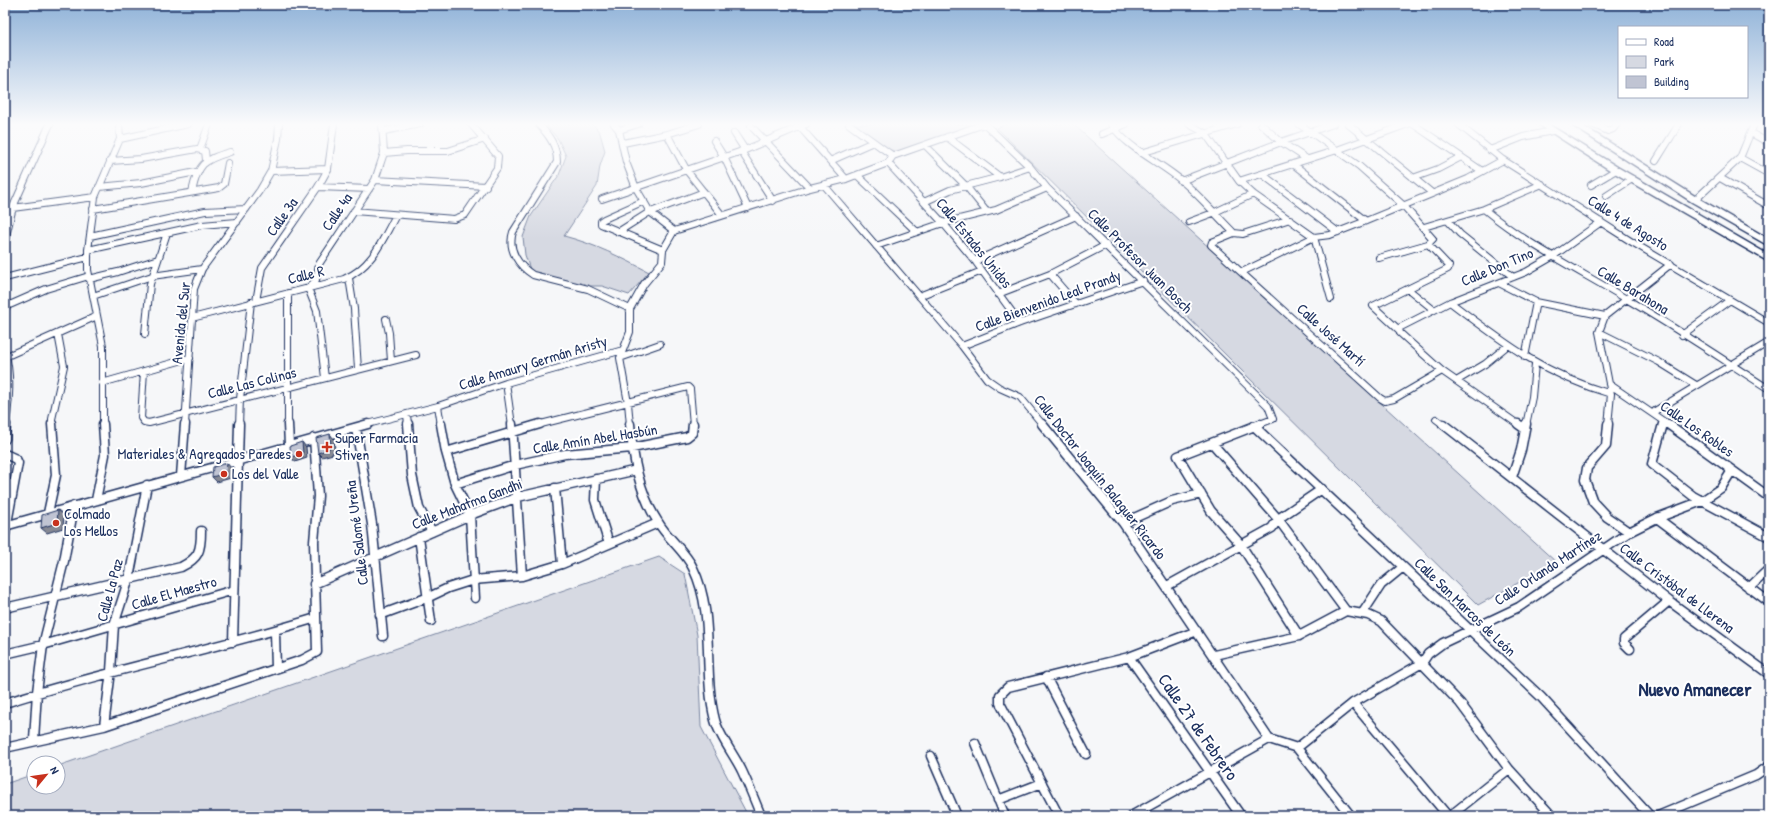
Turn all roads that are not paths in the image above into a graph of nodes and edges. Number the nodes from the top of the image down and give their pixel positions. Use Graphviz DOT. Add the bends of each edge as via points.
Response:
graph roads {
  1 [pos="33,162"];
  2 [pos="109,162"];
  3 [pos="204,162"];
  4 [pos="273,162"];
  5 [pos="329,162"];
  6 [pos="381,162"];
  7 [pos="499,162"];
  8 [pos="557,162"];
  9 [pos="626,162"];
  10 [pos="682,162"];
  11 [pos="710,162"];
  12 [pos="727,162"];
  13 [pos="750,162"];
  14 [pos="786,162"];
  15 [pos="831,162"];
  16 [pos="942,162"];
  17 [pos="981,162"];
  18 [pos="1025,162"];
  19 [pos="1154,162"];
  20 [pos="1230,162"];
  21 [pos="1298,162"];
  22 [pos="1354,162"];
  23 [pos="1394,162"];
  24 [pos="1450,162"];
  25 [pos="1469,162"];
  26 [pos="1499,162"];
  27 [pos="1507,162"];
  28 [pos="1604,162"];
  29 [pos="1635,162"];
  30 [pos="1736,162"];
  31 [pos="1748,162"];
  32 [pos="228,163"];
  33 [pos="888,163"];
  34 [pos="1226,164"];
  35 [pos="1293,164"];
  36 [pos="1030,167"];
  37 [pos="328,169"];
  38 [pos="1616,170"];
  39 [pos="271,171"];
  40 [pos="687,171"];
  41 [pos="1482,171"];
  42 [pos="196,172"];
  43 [pos="1262,174"];
  44 [pos="1769,174"];
  45 [pos="858,175"];
  46 [pos="1000,177"];
  47 [pos="1413,178"];
  48 [pos="1720,178"];
  49 [pos="846,179"];
  50 [pos="1632,179"];
  51 [pos="375,180"];
  52 [pos="1181,181"];
  53 [pos="1239,181"];
  54 [pos="1542,184"];
  55 [pos="824,185"];
  56 [pos="1591,185"];
  57 [pos="486,186"];
  58 [pos="966,186"];
  59 [pos="99,187"];
  60 [pos="318,187"];
  61 [pos="636,188"];
  62 [pos="810,188"];
  63 [pos="1047,188"];
  64 [pos="369,189"];
  65 [pos="192,192"];
  66 [pos="704,192"];
  67 [pos="1432,193"];
  68 [pos="1253,194"];
  69 [pos="1606,196"];
  70 [pos="95,197"];
  71 [pos="602,199"];
  72 [pos="1695,200"];
  73 [pos="644,201"];
  74 [pos="773,201"];
  75 [pos="924,202"];
  76 [pos="1403,205"];
  77 [pos="1769,206"];
  78 [pos="13,207"];
  79 [pos="748,208"];
  80 [pos="5,209"];
  81 [pos="93,209"];
  82 [pos="246,209"];
  83 [pos="1485,210"];
  84 [pos="354,211"];
  85 [pos="986,211"];
  86 [pos="650,212"];
  87 [pos="1213,213"];
  88 [pos="396,215"];
  89 [pos="722,215"];
  90 [pos="1076,216"];
  91 [pos="1290,219"];
  92 [pos="1366,221"];
  93 [pos="237,222"];
  94 [pos="1189,222"];
  95 [pos="1449,222"];
  96 [pos="1601,222"];
  97 [pos="943,223"];
  98 [pos="1424,227"];
  99 [pos="674,231"];
  100 [pos="618,232"];
  101 [pos="917,232"];
  102 [pos="1338,232"];
  103 [pos="167,233"];
  104 [pos="1234,233"];
  105 [pos="90,236"];
  106 [pos="1314,238"];
  107 [pos="5,240"];
  108 [pos="1769,243"];
  109 [pos="1428,244"];
  110 [pos="1106,245"];
  111 [pos="876,246"];
  112 [pos="663,250"];
  113 [pos="88,253"];
  114 [pos="1552,257"];
  115 [pos="158,258"];
  116 [pos="1379,258"];
  117 [pos="1769,259"];
  118 [pos="975,261"];
  119 [pos="1671,264"];
  120 [pos="202,269"];
  121 [pos="982,271"];
  122 [pos="1242,272"];
  123 [pos="1050,274"];
  124 [pos="152,276"];
  125 [pos="1514,277"];
  126 [pos="5,278"];
  127 [pos="89,278"];
  128 [pos="349,278"];
  129 [pos="1143,281"];
  130 [pos="1499,283"];
  131 [pos="308,288"];
  132 [pos="1408,289"];
  133 [pos="288,293"];
  134 [pos="998,294"];
  135 [pos="93,296"];
  136 [pos="919,296"];
  137 [pos="1331,299"];
  138 [pos="1628,300"];
  139 [pos="1730,300"];
  140 [pos="253,302"];
  141 [pos="1450,302"];
  142 [pos="1536,302"];
  143 [pos="1076,304"];
  144 [pos="5,307"];
  145 [pos="630,309"];
  146 [pos="1434,310"];
  147 [pos="96,316"];
  148 [pos="1605,316"];
  149 [pos="192,318"];
  150 [pos="386,319"];
  151 [pos="1020,323"];
  152 [pos="1769,323"];
  153 [pos="1399,329"];
  154 [pos="1599,332"];
  155 [pos="58,334"];
  156 [pos="145,334"];
  157 [pos="1682,336"];
  158 [pos="1769,342"];
  159 [pos="660,344"];
  160 [pos="962,346"];
  161 [pos="1507,346"];
  162 [pos="622,354"];
  163 [pos="416,355"];
  164 [pos="1525,357"];
  165 [pos="6,358"];
  166 [pos="190,358"];
  167 [pos="391,361"];
  168 [pos="1534,364"];
  169 [pos="1730,365"];
  170 [pos="358,369"];
  171 [pos="144,371"];
  172 [pos="1442,371"];
  173 [pos="325,378"];
  174 [pos="1458,380"];
  175 [pos="102,383"];
  176 [pos="506,383"];
  177 [pos="1609,384"];
  178 [pos="1696,385"];
  179 [pos="287,387"];
  180 [pos="1769,389"];
  181 [pos="1611,394"];
  182 [pos="240,399"];
  183 [pos="628,403"];
  184 [pos="438,406"];
  185 [pos="186,412"];
  186 [pos="407,414"];
  187 [pos="1654,414"];
  188 [pos="1436,419"];
  189 [pos="1664,422"];
  190 [pos="1254,426"];
  191 [pos="356,428"];
  192 [pos="1525,429"];
  193 [pos="512,431"];
  194 [pos="314,438"];
  195 [pos="5,439"];
  196 [pos="1212,443"];
  197 [pos="289,445"];
  198 [pos="632,448"];
  199 [pos="446,452"];
  200 [pos="6,456"];
  201 [pos="237,460"];
  202 [pos="514,465"];
  203 [pos="1728,467"];
  204 [pos="637,470"];
  205 [pos="181,476"];
  206 [pos="1512,477"];
  207 [pos="596,479"];
  208 [pos="14,483"];
  209 [pos="455,484"];
  210 [pos="147,485"];
  211 [pos="5,486"];
  212 [pos="555,488"];
  213 [pos="1322,489"];
  214 [pos="1201,494"];
  215 [pos="1769,496"];
  216 [pos="518,497"];
  217 [pos="96,500"];
  218 [pos="1702,501"];
  219 [pos="74,506"];
  220 [pos="48,513"];
  221 [pos="470,515"];
  222 [pos="1657,518"];
  223 [pos="1278,519"];
  224 [pos="658,523"];
  225 [pos="1123,523"];
  226 [pos="5,526"];
  227 [pos="201,531"];
  228 [pos="432,532"];
  229 [pos="1629,532"];
  230 [pos="5,534"];
  231 [pos="420,537"];
  232 [pos="1769,537"];
  233 [pos="609,544"];
  234 [pos="1241,544"];
  235 [pos="1603,550"];
  236 [pos="374,557"];
  237 [pos="562,564"];
  238 [pos="1403,567"];
  239 [pos="1769,569"];
  240 [pos="522,576"];
  241 [pos="129,578"];
  242 [pos="474,580"];
  243 [pos="314,584"];
  244 [pos="1166,586"];
  245 [pos="1749,588"];
  246 [pos="234,590"];
  247 [pos="54,597"];
  248 [pos="429,597"];
  249 [pos="475,598"];
  250 [pos="1669,601"];
  251 [pos="1769,602"];
  252 [pos="5,608"];
  253 [pos="1346,611"];
  254 [pos="1362,614"];
  255 [pos="380,615"];
  256 [pos="316,618"];
  257 [pos="431,621"];
  258 [pos="114,625"];
  259 [pos="1470,630"];
  260 [pos="1197,631"];
  261 [pos="275,632"];
  262 [pos="384,636"];
  263 [pos="1299,636"];
  264 [pos="233,642"];
  265 [pos="43,645"];
  266 [pos="1630,649"];
  267 [pos="5,654"];
  268 [pos="1214,655"];
  269 [pos="1129,657"];
  270 [pos="1422,663"];
  271 [pos="276,669"];
  272 [pos="111,671"];
  273 [pos="1769,674"];
  274 [pos="1046,676"];
  275 [pos="37,692"];
  276 [pos="5,703"];
  277 [pos="1352,703"];
  278 [pos="104,726"];
  279 [pos="1269,739"];
  280 [pos="34,740"];
  281 [pos="975,743"];
  282 [pos="5,748"];
  283 [pos="1297,748"];
  284 [pos="1086,754"];
  285 [pos="931,756"];
  286 [pos="1769,766"];
  287 [pos="1510,769"];
  288 [pos="1211,773"];
  289 [pos="1042,783"];
  290 [pos="998,800"];
  291 [pos="761,816"];
  292 [pos="957,816"];
  293 [pos="1005,816"];
  294 [pos="1059,816"];
  295 [pos="1131,816"];
  296 [pos="1241,816"];
  297 [pos="1351,816"];
  298 [pos="1449,816"];
  299 [pos="1552,816"];
  300 [pos="1650,816"];
  301 [pos="1658,816"];
  1 -- 78 [label="street"];
  2 -- 59 [label="street"];
  3 -- 42 [label="street"];
  4 -- 39 [label="street, Avenida del Sur"];
  5 -- 37 [label="street, Calle 3a"];
  6 -- 51 [label="street, Calle 4a"];
  7 -- 57 [label="street"];
  8 -- 145 [label="street" via="510,238 517,261 527,272 539,278 593,290"];
  9 -- 61 [label="street"];
  10 -- 40 [label="street"];
  11 -- 40 [label="street"];
  12 -- 79 [label="street"];
  13 -- 74 [label="street"];
  14 -- 62 [label="street"];
  15 -- 49 [label="street"];
  16 -- 58 [label="street"];
  17 -- 46 [label="street"];
  18 -- 36 [label="street, Calle Profesor Juan Bosch"];
  19 -- 52 [label="street"];
  20 -- 34 [label="street"];
  21 -- 35 [label="street"];
  22 -- 76 [label="street"];
  23 -- 47 [label="street"];
  24 -- 47 [label="street"];
  25 -- 41 [label="street"];
  26 -- 41 [label="street"];
  27 -- 54 [label="street, Calle 4 de Agosto"];
  28 -- 38 [label="main road"];
  29 -- 72 [label="main road"];
  30 -- 48 [label="street"];
  31 -- 44 [label="street"];
  32 -- 65 [label="street" via="222,187"];
  33 -- 45 [label="street"];
  33 -- 75 [label="street, Calle Estados Unidos"];
  34 -- 52 [label="street"];
  34 -- 53 [label="street"];
  35 -- 43 [label="street"];
  35 -- 92 [label="street"];
  36 -- 46 [label="street"];
  36 -- 63 [label="street, Calle Profesor Juan Bosch"];
  37 -- 39 [label="street"];
  37 -- 60 [label="street, Calle 3a"];
  38 -- 50 [label="main road"];
  38 -- 56 [label="street"];
  39 -- 82 [label="street, Avenida del Sur"];
  40 -- 61 [label="street"];
  40 -- 66 [label="street"];
  41 -- 67 [label="street"];
  42 -- 59 [label="street" via="141,183"];
  42 -- 65 [label="street"];
  43 -- 53 [label="street"];
  43 -- 102 [label="street"];
  45 -- 49 [label="street"];
  45 -- 101 [label="street"];
  46 -- 58 [label="street"];
  47 -- 67 [label="street"];
  48 -- 72 [label="street"];
  48 -- 77 [label="street"];
  49 -- 55 [label="street"];
  50 -- 69 [label="street"];
  50 -- 117 [label="main road"];
  51 -- 57 [label="street"];
  51 -- 64 [label="street, Calle 4a"];
  52 -- 87 [label="street"];
  53 -- 68 [label="street"];
  54 -- 83 [label="street"];
  54 -- 96 [label="street, Calle 4 de Agosto"];
  55 -- 62 [label="street"];
  55 -- 111 [label="street, Calle Doctor Joaquín Balaguer Ricardo"];
  57 -- 88 [label="street" via="465,215 454,219"];
  58 -- 75 [label="street"];
  58 -- 85 [label="street"];
  59 -- 70 [label="street"];
  60 -- 64 [label="street"];
  60 -- 140 [label="street, Calle 3a" via="262,268"];
  61 -- 71 [label="street"];
  61 -- 73 [label="street"];
  62 -- 74 [label="street"];
  63 -- 85 [label="street" via="996,210"];
  63 -- 90 [label="street, Calle Profesor Juan Bosch"];
  64 -- 84 [label="street, Calle 4a"];
  65 -- 81 [label="street"];
  66 -- 86 [label="street"];
  66 -- 89 [label="street"];
  67 -- 76 [label="street"];
  68 -- 87 [label="street"];
  68 -- 91 [label="street"];
  70 -- 78 [label="street"];
  70 -- 81 [label="street"];
  72 -- 108 [label="main road"];
  73 -- 86 [label="street"];
  73 -- 100 [label="street" via="601,221 601,224"];
  74 -- 79 [label="street"];
  75 -- 97 [label="street, Calle Estados Unidos"];
  76 -- 92 [label="street"];
  76 -- 98 [label="street"];
  78 -- 80 [label="street"];
  78 -- 107 [label="street"];
  79 -- 89 [label="street"];
  81 -- 105 [label="street"];
  82 -- 93 [label="street, Avenida del Sur"];
  82 -- 105 [label="street" via="199,212"];
  83 -- 95 [label="street"];
  83 -- 114 [label="street, Calle Barahona" via="1508,229"];
  84 -- 88 [label="street"];
  84 -- 131 [label="street, Calle 4a" via="319,264 316,280"];
  85 -- 97 [label="street"];
  86 -- 99 [label="street"];
  86 -- 100 [label="street"];
  87 -- 94 [label="street"];
  87 -- 104 [label="street"];
  88 -- 128 [label="street, Calle R" via="369,264 364,270"];
  89 -- 99 [label="street"];
  90 -- 110 [label="street, Calle Profesor Juan Bosch"];
  90 -- 118 [label="street"];
  91 -- 104 [label="street" via="1243,234"];
  91 -- 106 [label="street"];
  92 -- 102 [label="street"];
  93 -- 103 [label="street" via="211,224"];
  93 -- 120 [label="street, Avenida del Sur"];
  95 -- 98 [label="street"];
  95 -- 125 [label="street" via="1460,234"];
  96 -- 114 [label="street, Calle Don Tino"];
  96 -- 119 [label="street, Calle 4 de Agosto"];
  97 -- 101 [label="street"];
  97 -- 118 [label="street, Calle Estados Unidos"];
  98 -- 109 [label="street" via="1433,239"];
  99 -- 112 [label="street, Calle Amaury Germán Aristy"];
  100 -- 112 [label="street"];
  101 -- 111 [label="street"];
  102 -- 106 [label="street"];
  103 -- 113 [label="street"];
  103 -- 115 [label="street"];
  104 -- 122 [label="street, Calle José Martí" via="1215,240 1211,245"];
  105 -- 113 [label="street"];
  106 -- 122 [label="street"];
  106 -- 137 [label="street"];
  109 -- 116 [label="street"];
  109 -- 132 [label="street" via="1449,268"];
  110 -- 123 [label="street"];
  110 -- 129 [label="street, Calle Profesor Juan Bosch"];
  111 -- 136 [label="street, Calle Doctor Joaquín Balaguer Ricardo"];
  112 -- 145 [label="street, Calle Amaury Germán Aristy" via="662,262 644,284"];
  113 -- 126 [label="street"];
  113 -- 127 [label="street"];
  114 -- 125 [label="street, Calle Don Tino"];
  114 -- 138 [label="street, Calle Barahona"];
  115 -- 124 [label="street"];
  115 -- 127 [label="street" via="118,272"];
  118 -- 121 [label="street, Calle Estados Unidos"];
  119 -- 138 [label="street"];
  119 -- 139 [label="street, Calle 4 de Agosto"];
  120 -- 124 [label="street"];
  120 -- 149 [label="street, Avenida del Sur" via="194,289"];
  121 -- 134 [label="street, Calle Estados Unidos"];
  121 -- 136 [label="street"];
  122 -- 172 [label="street, Calle José Martí" via="1385,401 1394,400"];
  123 -- 134 [label="street"];
  123 -- 143 [label="street"];
  124 -- 135 [label="street"];
  124 -- 156 [label="street"];
  125 -- 130 [label="street, Calle Don Tino"];
  127 -- 135 [label="street"];
  127 -- 144 [label="street" via="46,289"];
  128 -- 131 [label="street, Calle R"];
  128 -- 170 [label="street"];
  129 -- 143 [label="street, Calle Bienvenido Leal Prandy"];
  129 -- 190 [label="street, Calle Profesor Juan Bosch" via="1268,406 1273,419"];
  130 -- 141 [label="street, Calle Don Tino"];
  130 -- 142 [label="street"];
  131 -- 133 [label="street, Calle R"];
  131 -- 173 [label="street" via="317,311"];
  132 -- 146 [label="street"];
  132 -- 153 [label="street" via="1373,306"];
  133 -- 140 [label="street, Calle R"];
  133 -- 179 [label="street"];
  134 -- 151 [label="street, Calle Estados Unidos"];
  135 -- 147 [label="street"];
  136 -- 160 [label="street, Calle Doctor Joaquín Balaguer Ricardo"];
  138 -- 148 [label="street"];
  138 -- 157 [label="street, Calle Barahona"];
  139 -- 152 [label="street, Calle 4 de Agosto"];
  139 -- 157 [label="street"];
  140 -- 149 [label="street, Calle R"];
  140 -- 182 [label="street, Calle 3a"];
  141 -- 146 [label="street, Calle Don Tino"];
  141 -- 161 [label="street"];
  142 -- 148 [label="street"];
  142 -- 164 [label="street"];
  143 -- 151 [label="street, Calle Bienvenido Leal Prandy"];
  145 -- 162 [label="street, Calle Amaury Germán Aristy" via="630,332"];
  146 -- 153 [label="street, Calle Don Tino"];
  147 -- 155 [label="street"];
  147 -- 175 [label="street" via="103,346"];
  148 -- 154 [label="street"];
  149 -- 166 [label="street, Avenida del Sur"];
  150 -- 167 [label="street"];
  151 -- 160 [label="street, Calle Bienvenido Leal Prandy"];
  153 -- 172 [label="street"];
  154 -- 177 [label="street"];
  154 -- 178 [label="street" via="1660,362"];
  155 -- 165 [label="street"];
  155 -- 220 [label="street" via="64,366 52,419 56,475"];
  157 -- 169 [label="street, Calle Barahona"];
  158 -- 169 [label="street"];
  159 -- 162 [label="street"];
  160 -- 225 [label="street, Calle Doctor Joaquín Balaguer Ricardo" via="987,379 1020,397"];
  161 -- 164 [label="street"];
  161 -- 174 [label="street" via="1485,364"];
  162 -- 176 [label="street, Calle Amaury Germán Aristy"];
  162 -- 183 [label="street"];
  163 -- 167 [label="street, Calle Las Colinas"];
  164 -- 168 [label="street"];
  165 -- 195 [label="street" via="10,388"];
  166 -- 171 [label="street"];
  166 -- 185 [label="street, Avenida del Sur"];
  167 -- 170 [label="street, Calle Las Colinas"];
  168 -- 181 [label="street" via="1586,388"];
  168 -- 192 [label="street" via="1532,397"];
  169 -- 178 [label="street"];
  169 -- 180 [label="street, Calle Barahona"];
  170 -- 173 [label="street, Calle Las Colinas"];
  171 -- 175 [label="street"];
  171 -- 185 [label="street, Calle Las Colinas" via="141,418 144,422 149,423"];
  172 -- 174 [label="street"];
  173 -- 179 [label="street, Calle Las Colinas"];
  174 -- 192 [label="street"];
  175 -- 217 [label="street" via="105,454"];
  176 -- 184 [label="street, Calle Amaury Germán Aristy"];
  176 -- 193 [label="street"];
  177 -- 181 [label="street"];
  177 -- 187 [label="street, Calle Los Robles"];
  178 -- 187 [label="street"];
  179 -- 182 [label="street, Calle Las Colinas"];
  179 -- 197 [label="street"];
  181 -- 229 [label="street" via="1606,446 1587,468 1585,480 1593,502"];
  182 -- 185 [label="street, Calle Las Colinas"];
  182 -- 201 [label="street, Calle 3a"];
  183 -- 193 [label="street"];
  183 -- 198 [label="street"];
  183 -- 198 [label="street, Calle Amín Abel Hasbún" via="688,387 694,426 692,434 688,437"];
  184 -- 186 [label="street, Calle Amaury Germán Aristy"];
  184 -- 199 [label="street"];
  185 -- 205 [label="street, Avenida del Sur"];
  186 -- 191 [label="street, Calle Amaury Germán Aristy"];
  186 -- 228 [label="street" via="412,475 419,508"];
  187 -- 189 [label="street, Calle Los Robles"];
  188 -- 206 [label="street, Calle Cristóbal de Llerena"];
  189 -- 203 [label="street, Calle Los Robles"];
  189 -- 218 [label="street" via="1652,464"];
  190 -- 196 [label="street"];
  190 -- 213 [label="street, Calle San Marcos de León"];
  191 -- 194 [label="street, Calle Amaury Germán Aristy"];
  191 -- 236 [label="street, Calle Salomé Ureña" via="372,524"];
  192 -- 206 [label="street" via="1522,450"];
  193 -- 199 [label="street"];
  193 -- 202 [label="street"];
  194 -- 197 [label="street, Calle Amaury Germán Aristy"];
  194 -- 243 [label="street" via="318,496"];
  196 -- 214 [label="street" via="1178,456"];
  196 -- 223 [label="street"];
  197 -- 201 [label="street, Calle Amaury Germán Aristy"];
  198 -- 202 [label="street, Calle Amín Abel Hasbún" via="565,454"];
  198 -- 204 [label="street"];
  199 -- 209 [label="street"];
  200 -- 208 [label="street" via="16,459 18,463"];
  201 -- 205 [label="street, Calle Amaury Germán Aristy"];
  201 -- 246 [label="street, Calle 3a"];
  202 -- 209 [label="street, Calle Amín Abel Hasbún"];
  202 -- 216 [label="street"];
  203 -- 215 [label="street, Calle Los Robles"];
  203 -- 218 [label="street, Calle Orlando Martínez" via="1731,472 1721,488"];
  204 -- 207 [label="street, Calle Mahatma Gandhi"];
  204 -- 224 [label="street" via="644,497"];
  205 -- 210 [label="street, Calle Amaury Germán Aristy"];
  206 -- 235 [label="street, Calle Cristóbal de Llerena"];
  207 -- 212 [label="street, Calle Mahatma Gandhi"];
  207 -- 233 [label="street" via="595,500"];
  208 -- 211 [label="street"];
  208 -- 226 [label="street"];
  209 -- 221 [label="street"];
  210 -- 217 [label="street, Calle Amaury Germán Aristy"];
  210 -- 241 [label="street, Calle La Paz"];
  212 -- 216 [label="street, Calle Mahatma Gandhi"];
  212 -- 237 [label="street"];
  213 -- 223 [label="street"];
  213 -- 238 [label="street, Calle San Marcos de León"];
  214 -- 225 [label="street" via="1172,501"];
  214 -- 234 [label="street" via="1211,511"];
  216 -- 221 [label="street, Calle Mahatma Gandhi"];
  216 -- 240 [label="street"];
  217 -- 219 [label="street, Calle Amaury Germán Aristy"];
  218 -- 222 [label="street, Calle Orlando Martínez"];
  218 -- 232 [label="street"];
  219 -- 220 [label="street, Calle Amaury Germán Aristy"];
  219 -- 247 [label="street" via="64,561"];
  220 -- 226 [label="street, Calle Amaury Germán Aristy"];
  221 -- 228 [label="street, Calle Mahatma Gandhi"];
  221 -- 242 [label="street"];
  222 -- 229 [label="street, Calle Orlando Martínez"];
  222 -- 245 [label="street"];
  223 -- 234 [label="street" via="1272,528"];
  223 -- 253 [label="street"];
  224 -- 233 [label="street"];
  224 -- 291 [label="street" via="693,567 701,591 707,627 708,681 715,722 742,771"];
  225 -- 244 [label="street, Calle Doctor Joaquín Balaguer Ricardo"];
  226 -- 230 [label="street"];
  227 -- 241 [label="street" via="198,557 190,563"];
  228 -- 231 [label="street, Calle Mahatma Gandhi"];
  229 -- 235 [label="street, Calle Orlando Martínez"];
  231 -- 236 [label="street, Calle Mahatma Gandhi"];
  231 -- 248 [label="street"];
  233 -- 237 [label="street"];
  234 -- 244 [label="street"];
  234 -- 263 [label="street"];
  235 -- 250 [label="street, Calle Cristóbal de Llerena"];
  235 -- 259 [label="street, Calle Orlando Martínez" via="1519,607"];
  236 -- 243 [label="street, Calle Mahatma Gandhi"];
  236 -- 255 [label="street, Calle Salomé Ureña"];
  237 -- 240 [label="street"];
  238 -- 254 [label="street" via="1380,586 1370,606"];
  238 -- 259 [label="street, Calle San Marcos de León"];
  239 -- 245 [label="street"];
  240 -- 242 [label="street"];
  241 -- 247 [label="street"];
  241 -- 258 [label="street, Calle La Paz"];
  242 -- 248 [label="street"];
  242 -- 249 [label="street"];
  243 -- 256 [label="street"];
  244 -- 260 [label="street, Calle Doctor Joaquín Balaguer Ricardo"];
  245 -- 251 [label="street"];
  246 -- 258 [label="street, Calle El Maestro"];
  246 -- 264 [label="street, Calle 3a"];
  247 -- 252 [label="street"];
  247 -- 265 [label="street"];
  248 -- 255 [label="street"];
  248 -- 257 [label="street"];
  250 -- 266 [label="street" via="1624,639 1624,643"];
  250 -- 273 [label="street, Calle Cristóbal de Llerena"];
  253 -- 254 [label="street"];
  253 -- 263 [label="street"];
  254 -- 270 [label="street" via="1381,620"];
  255 -- 262 [label="street, Calle Salomé Ureña"];
  256 -- 261 [label="street"];
  256 -- 271 [label="street" via="317,652"];
  258 -- 265 [label="street, Calle El Maestro"];
  258 -- 272 [label="street, Calle La Paz"];
  259 -- 270 [label="street, Calle Orlando Martínez" via="1433,650"];
  259 -- 300 [label="street, Calle San Marcos de León" via="1541,697"];
  260 -- 268 [label="street, Calle Doctor Joaquín Balaguer Ricardo"];
  260 -- 269 [label="street"];
  261 -- 264 [label="street"];
  261 -- 271 [label="street"];
  263 -- 268 [label="street"];
  264 -- 272 [label="street"];
  265 -- 267 [label="street, Calle El Maestro"];
  265 -- 275 [label="street"];
  268 -- 279 [label="street, Calle Doctor Joaquín Balaguer Ricardo"];
  269 -- 274 [label="street"];
  269 -- 288 [label="street, Calle 27 de Febrero"];
  270 -- 277 [label="street, Calle Orlando Martínez"];
  270 -- 287 [label="street" via="1460,703"];
  271 -- 278 [label="street"];
  272 -- 275 [label="street"];
  272 -- 278 [label="street, Calle La Paz"];
  274 -- 284 [label="street"];
  274 -- 289 [label="street" via="1008,687 1000,695 1000,703"];
  275 -- 276 [label="street"];
  275 -- 280 [label="street"];
  277 -- 283 [label="street, Calle Orlando Martínez"];
  277 -- 298 [label="street"];
  278 -- 280 [label="street"];
  279 -- 283 [label="street"];
  279 -- 288 [label="street"];
  280 -- 282 [label="street"];
  281 -- 290 [label="street"];
  283 -- 297 [label="street"];
  285 -- 292 [label="street"];
  286 -- 301 [label="street" via="1756,775"];
  287 -- 298 [label="street"];
  287 -- 299 [label="street"];
  288 -- 295 [label="street"];
  288 -- 296 [label="street, Calle 27 de Febrero"];
  289 -- 290 [label="street"];
  289 -- 294 [label="street"];
  290 -- 293 [label="street"];
}
